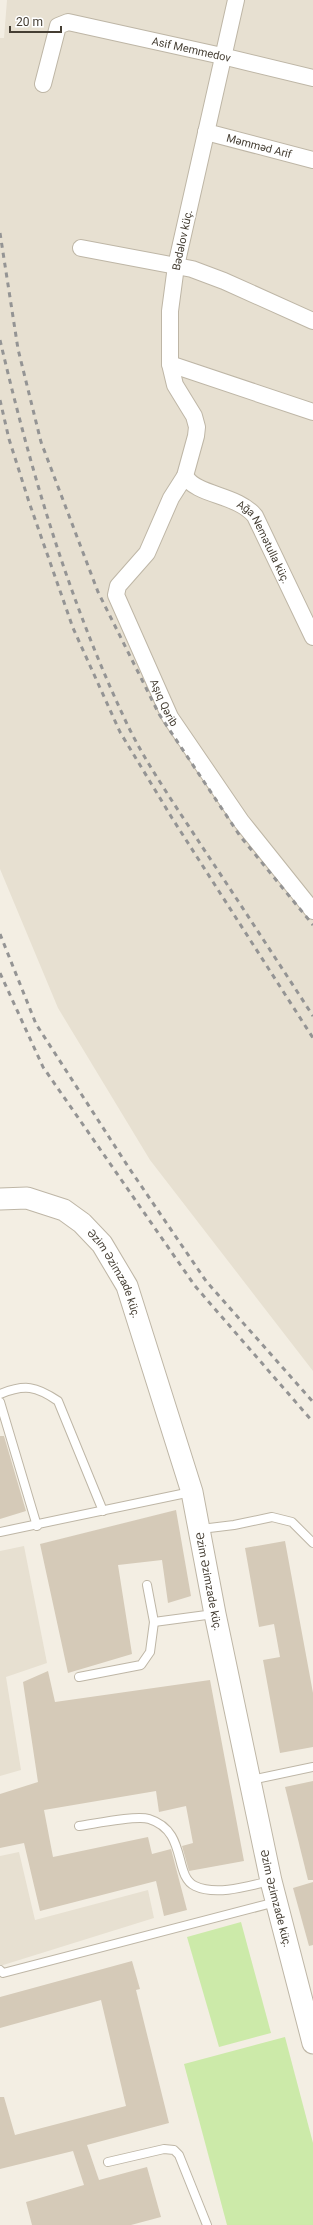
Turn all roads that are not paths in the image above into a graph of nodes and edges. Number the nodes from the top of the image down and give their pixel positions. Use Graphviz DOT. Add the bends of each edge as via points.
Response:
graph roads {
  1 [pos="236,0"];
  2 [pos="222,56"];
  3 [pos="313,78"];
  4 [pos="43,84"];
  5 [pos="206,132"];
  6 [pos="313,160"];
  7 [pos="81,248"];
  8 [pos="176,266"];
  9 [pos="313,321"];
  10 [pos="170,364"];
  11 [pos="313,412"];
  12 [pos="185,476"];
  13 [pos="313,637"];
  14 [pos="313,911"];
  15 [pos="0,1199"];
  16 [pos="0,1394"];
  17 [pos="0,1402"];
  18 [pos="192,1492"];
  19 [pos="103,1511"];
  20 [pos="37,1526"];
  21 [pos="201,1529"];
  22 [pos="0,1532"];
  23 [pos="313,1542"];
  24 [pos="147,1585"];
  25 [pos="215,1614"];
  26 [pos="154,1622"];
  27 [pos="79,1677"];
  28 [pos="313,1767"];
  29 [pos="251,1780"];
  30 [pos="79,1826"];
  31 [pos="271,1881"];
  32 [pos="277,1902"];
  33 [pos="0,1970"];
  34 [pos="313,2043"];
  35 [pos="108,2162"];
  36 [pos="207,2225"];
  1 -- 2 [label="street, Bədəlov küç."];
  2 -- 3 [label="street, Asif Memmedov"];
  2 -- 4 [label="street, Asif Memmedov" via="68,22 58,26"];
  2 -- 5 [label="street, Bədəlov küç."];
  5 -- 6 [label="street, Məmməd Arif"];
  5 -- 8 [label="street, Bədəlov küç."];
  7 -- 8 [label="street"];
  8 -- 9 [label="street" via="224,280"];
  8 -- 10 [label="street, Bədəlov küç." via="170,311"];
  10 -- 11 [label="street"];
  10 -- 12 [label="street, Bədəlov küç." via="174,385 185,400 197,427"];
  12 -- 13 [label="street, Ağa Nemətulla küç." via="195,486 244,505 255,516"];
  12 -- 14 [label="street, Aşıq Qərib" via="171,498 147,553 118,586 116,595 170,717 241,820"];
  15 -- 18 [label="street, Əzim Əzimzade küç." via="27,1198 64,1210 82,1223 102,1244 114,1262 127,1286"];
  16 -- 19 [label="lane" via="16,1388 29,1387 42,1391 58,1401"];
  17 -- 20 [label="lane"];
  18 -- 19 [label="lane"];
  18 -- 21 [label="street, Əzim Əzimzade küç."];
  19 -- 20 [label="lane"];
  20 -- 22 [label="lane"];
  21 -- 23 [label="lane" via="272,1517 292,1522"];
  21 -- 25 [label="street, Əzim Əzimzade küç."];
  24 -- 26 [label="lane"];
  25 -- 26 [label="lane"];
  25 -- 29 [label="street, Əzim Əzimzade küç."];
  26 -- 27 [label="lane" via="150,1652 141,1666"];
  28 -- 29 [label="lane"];
  29 -- 31 [label="street, Əzim Əzimzade küç."];
  30 -- 31 [label="lane" via="147,1818 162,1824 171,1833 185,1875 193,1886 202,1889 231,1890"];
  31 -- 32 [label="street, Əzim Əzimzade küç."];
  32 -- 33 [label="lane" via="3,1973"];
  32 -- 34 [label="street, Əzim Əzimzade küç."];
  35 -- 36 [label="lane" via="164,2149 174,2150 179,2155"];
}
